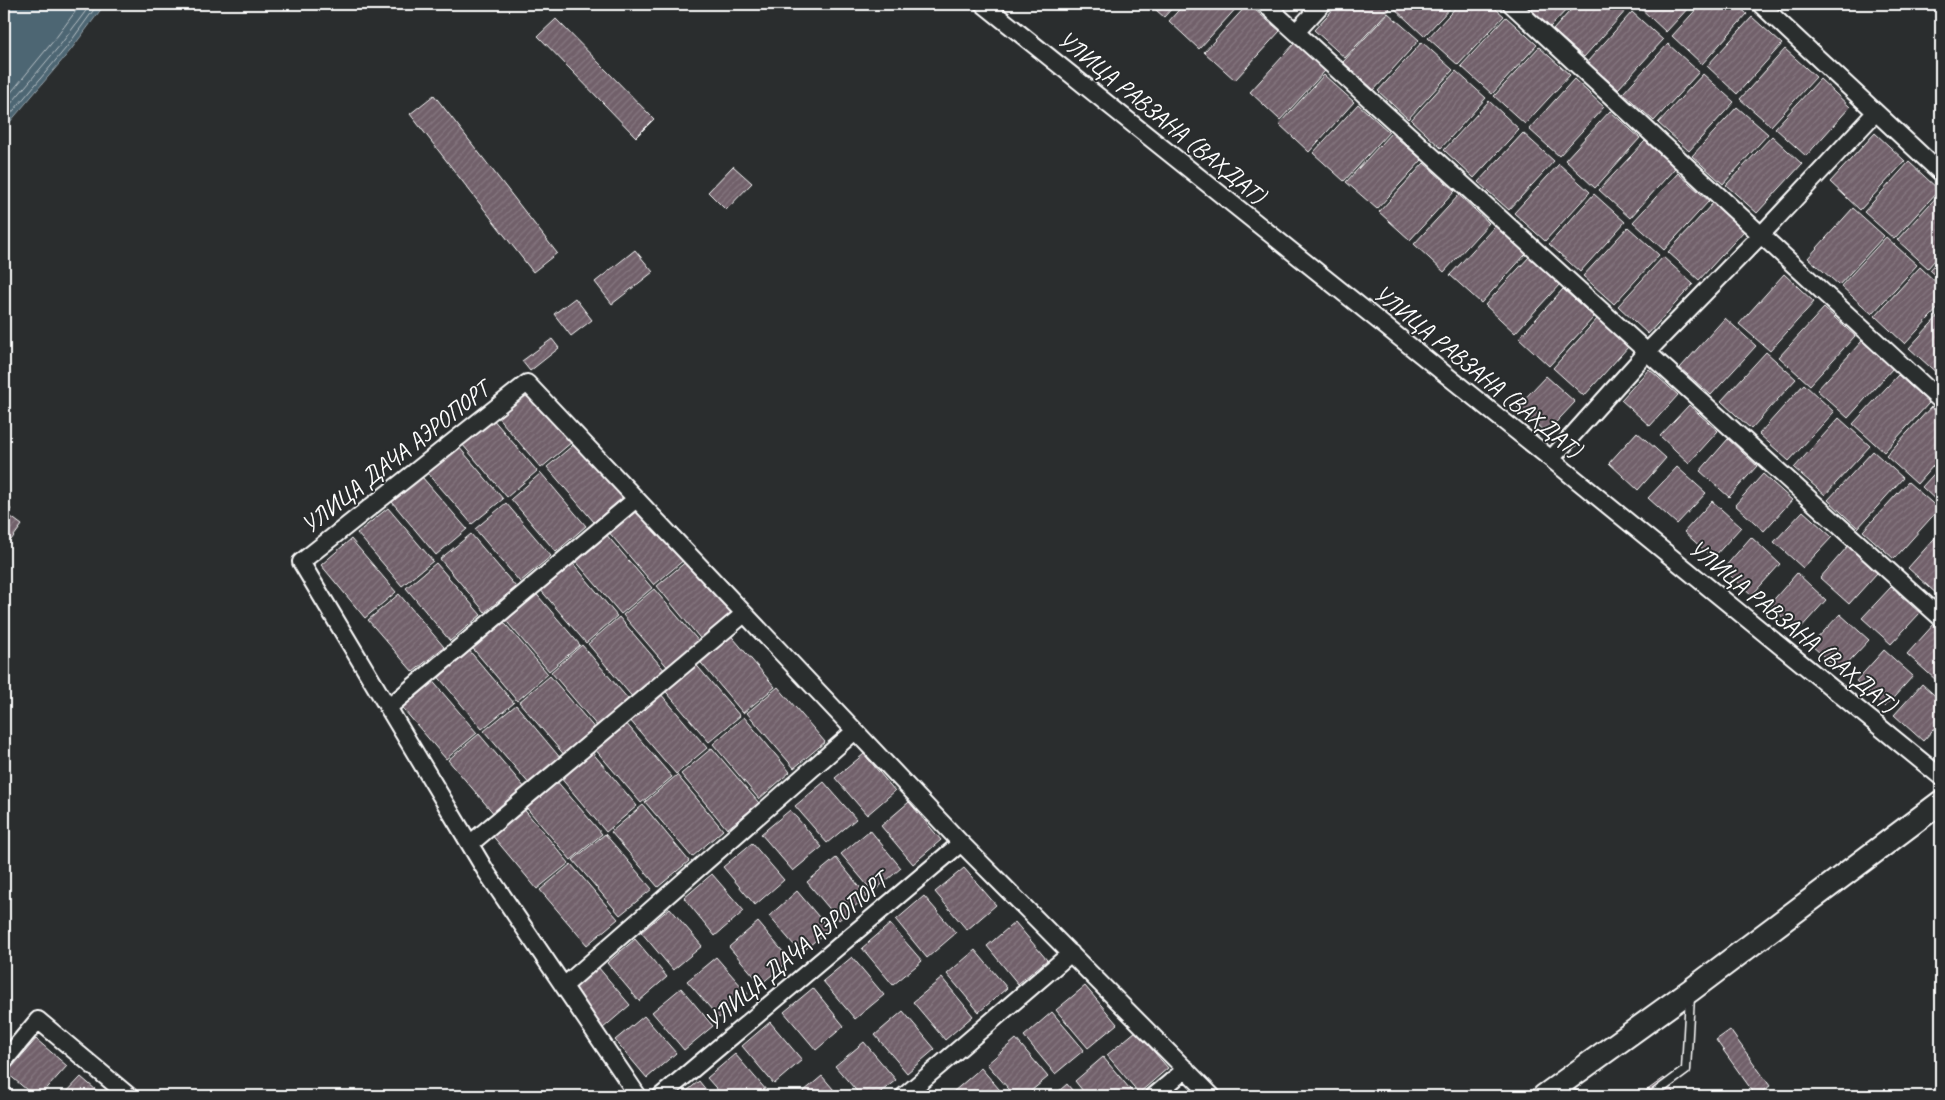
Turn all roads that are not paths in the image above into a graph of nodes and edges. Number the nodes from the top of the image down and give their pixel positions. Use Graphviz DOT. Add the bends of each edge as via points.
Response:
graph roads {
  1 [pos="983,4"];
  2 [pos="1265,4"];
  3 [pos="1322,4"];
  4 [pos="1511,4"];
  5 [pos="1760,4"];
  6 [pos="1296,32"];
  7 [pos="1875,113"];
  8 [pos="1941,173"];
  9 [pos="1761,235"];
  10 [pos="1647,352"];
  11 [pos="1941,400"];
  12 [pos="1551,459"];
  13 [pos="636,499"];
  14 [pos="744,614"];
  15 [pos="1941,618"];
  16 [pos="389,707"];
  17 [pos="855,731"];
  18 [pos="1941,777"];
  19 [pos="1941,802"];
  20 [pos="961,843"];
  21 [pos="470,844"];
  22 [pos="1071,953"];
  23 [pos="564,986"];
  24 [pos="1691,990"];
  25 [pos="4,1061"];
  26 [pos="1186,1069"];
  27 [pos="1549,1093"];
  28 [pos="129,1096"];
  29 [pos="638,1096"];
  30 [pos="660,1096"];
  31 [pos="904,1096"];
  32 [pos="1154,1096"];
  33 [pos="1212,1096"];
  34 [pos="1579,1096"];
  35 [pos="1651,1096"];
  1 -- 12 [label="street, УЛИЦА РАВЗАНА (ВАХДАТ)"];
  2 -- 6 [label="street"];
  3 -- 6 [label="street"];
  4 -- 9 [label="street"];
  5 -- 7 [label="street"];
  6 -- 10 [label="street"];
  7 -- 8 [label="street"];
  7 -- 9 [label="street"];
  9 -- 10 [label="street"];
  9 -- 11 [label="street"];
  10 -- 12 [label="street"];
  10 -- 15 [label="street"];
  12 -- 18 [label="street, УЛИЦА РАВЗАНА (ВАХДАТ)"];
  13 -- 14 [label="street, УЛИЦА ДАЧА АЭРОПОРТ"];
  13 -- 16 [label="street"];
  13 -- 16 [label="street, УЛИЦА ДАЧА АЭРОПОРТ" via="527,383 301,562"];
  14 -- 17 [label="street, УЛИЦА ДАЧА АЭРОПОРТ"];
  14 -- 21 [label="street"];
  16 -- 21 [label="street, УЛИЦА ДАЧА АЭРОПОРТ"];
  17 -- 20 [label="street, УЛИЦА ДАЧА АЭРОПОРТ"];
  17 -- 23 [label="street"];
  19 -- 24 [label="main road"];
  20 -- 22 [label="street, УЛИЦА ДАЧА АЭРОПОРТ"];
  20 -- 30 [label="street, УЛИЦА ДАЧА АЭРОПОРТ"];
  21 -- 23 [label="street, УЛИЦА ДАЧА АЭРОПОРТ"];
  22 -- 26 [label="street, УЛИЦА ДАЧА АЭРОПОРТ"];
  22 -- 31 [label="street"];
  23 -- 29 [label="street, УЛИЦА ДАЧА АЭРОПОРТ"];
  24 -- 27 [label="main road"];
  24 -- 35 [label="lane" via="1686,1070"];
  25 -- 28 [label="street" via="38,1020"];
  26 -- 32 [label="street"];
  26 -- 33 [label="street, УЛИЦА ДАЧА АЭРОПОРТ"];
  27 -- 34 [label="lane"];
}
